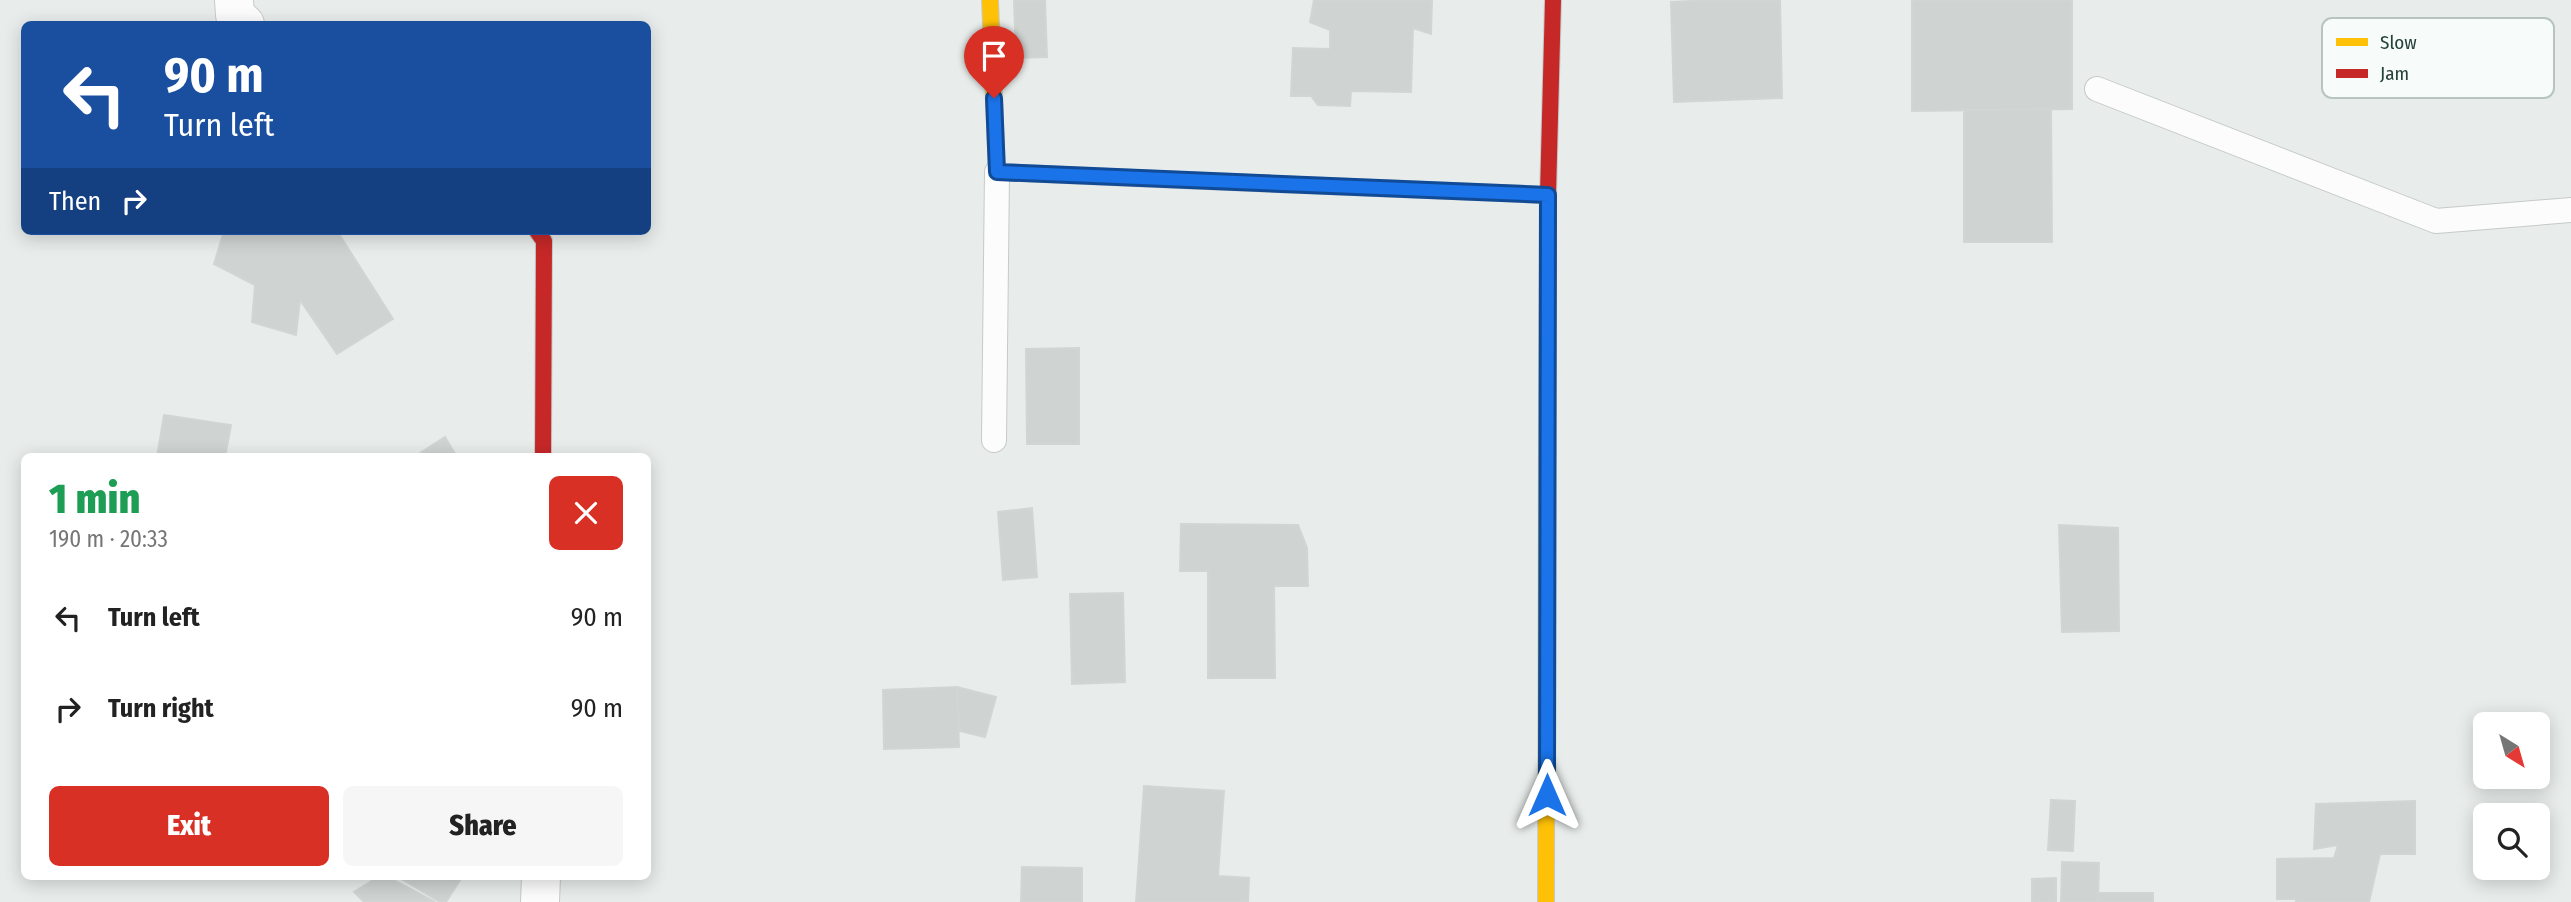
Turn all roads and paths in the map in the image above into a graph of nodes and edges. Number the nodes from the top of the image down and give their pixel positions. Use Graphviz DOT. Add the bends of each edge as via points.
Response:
graph roads {
  1 [pos="234,0"];
  2 [pos="990,0"];
  3 [pos="1553,0"];
  4 [pos="242,21"];
  5 [pos="2097,89"];
  6 [pos="997,172"];
  7 [pos="1548,195"];
  8 [pos="2571,210"];
  9 [pos="540,235"];
  10 [pos="994,440"];
  11 [pos="543,453"];
  12 [pos="541,880"];
  13 [pos="540,902"];
  14 [pos="1546,902"];
  1 -- 4 [label="street" via="235,15"];
  2 -- 6 [label="street"];
  3 -- 7 [label="street"];
  5 -- 8 [label="lane" via="2436,221"];
  6 -- 7 [label="street"];
  6 -- 10 [label="lane"];
  7 -- 14 [label="street"];
  9 -- 11 [label="street" via="544,241"];
  12 -- 13 [label="street"];
}
